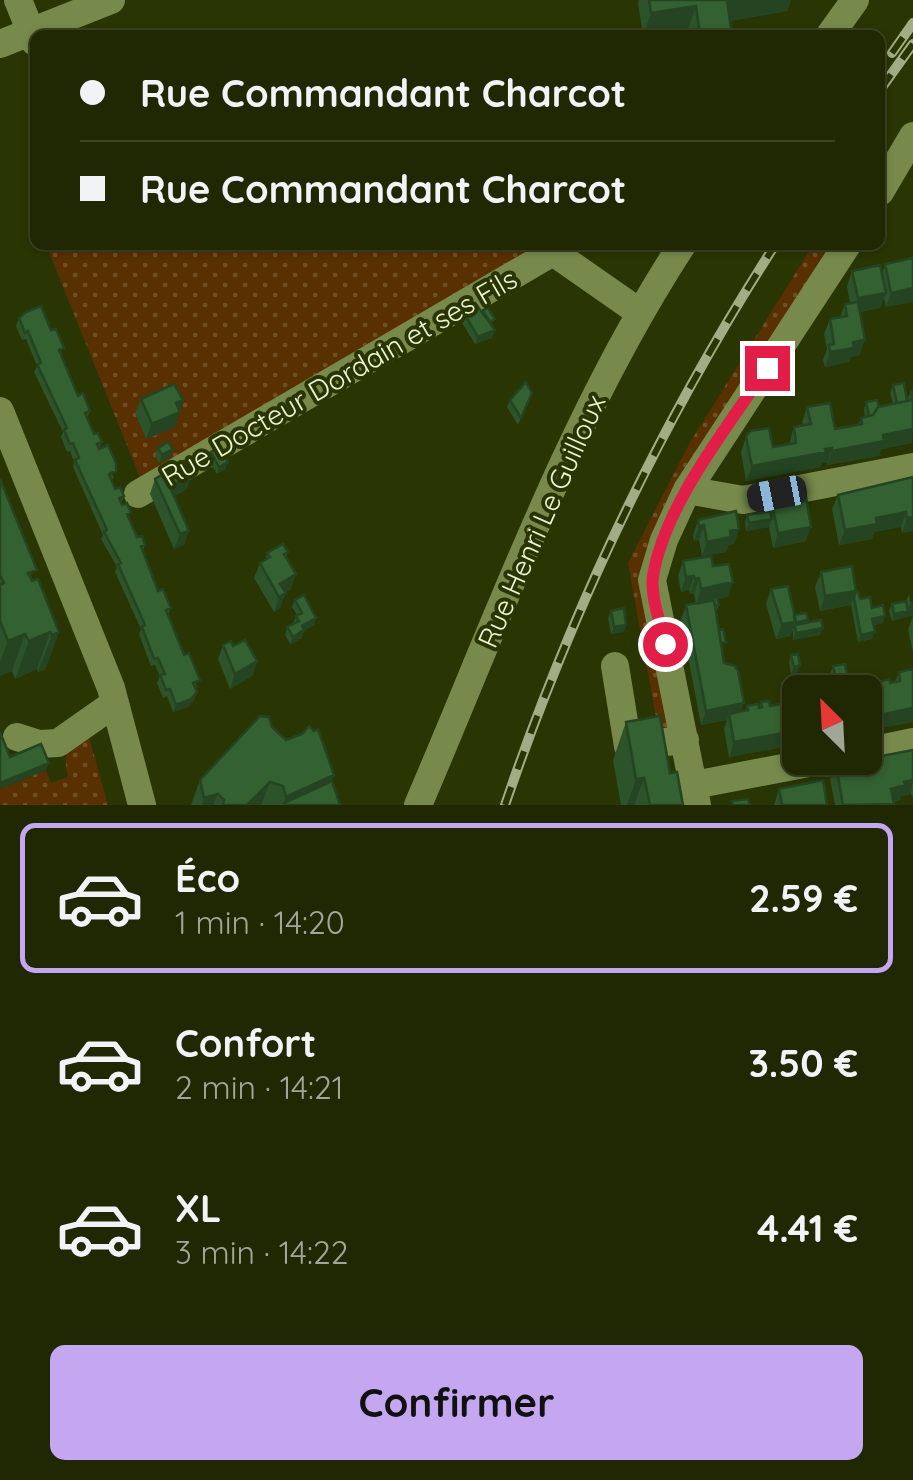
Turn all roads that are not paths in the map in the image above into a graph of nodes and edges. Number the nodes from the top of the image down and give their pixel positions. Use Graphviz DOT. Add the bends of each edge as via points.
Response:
graph roads {
  1 [pos="18,0"];
  2 [pos="111,0"];
  3 [pos="854,0"];
  4 [pos="30,30"];
  5 [pos="46,30"];
  6 [pos="833,30"];
  7 [pos="30,37"];
  8 [pos="0,44"];
  9 [pos="913,136"];
  10 [pos="885,184"];
  11 [pos="679,250"];
  12 [pos="843,250"];
  13 [pos="638,312"];
  14 [pos="0,411"];
  15 [pos="913,467"];
  16 [pos="687,490"];
  17 [pos="138,494"];
  18 [pos="614,666"];
  19 [pos="115,703"];
  20 [pos="16,736"];
  21 [pos="686,740"];
  22 [pos="913,742"];
  23 [pos="882,748"];
  24 [pos="782,772"];
  25 [pos="696,795"];
  26 [pos="142,805"];
  27 [pos="418,805"];
  1 -- 4 [label="street"];
  2 -- 5 [label="street"];
  3 -- 6 [label="street"];
  7 -- 8 [label="street"];
  9 -- 10 [label="street"];
  11 -- 13 [label="street, Rue Henri Le Guilloux"];
  12 -- 16 [label="street"];
  13 -- 17 [label="street, Rue Docteur Dordain et ses Fils" via="553,252"];
  13 -- 27 [label="street, Rue Henri Le Guilloux" via="588,410"];
  14 -- 19 [label="street"];
  15 -- 16 [label="street" via="743,500"];
  16 -- 21 [label="street" via="652,580"];
  18 -- 21 [label="street" via="628,746"];
  19 -- 20 [label="street" via="58,743"];
  19 -- 26 [label="street"];
  21 -- 25 [label="street"];
  22 -- 23 [label="street"];
  24 -- 25 [label="street"];
}
